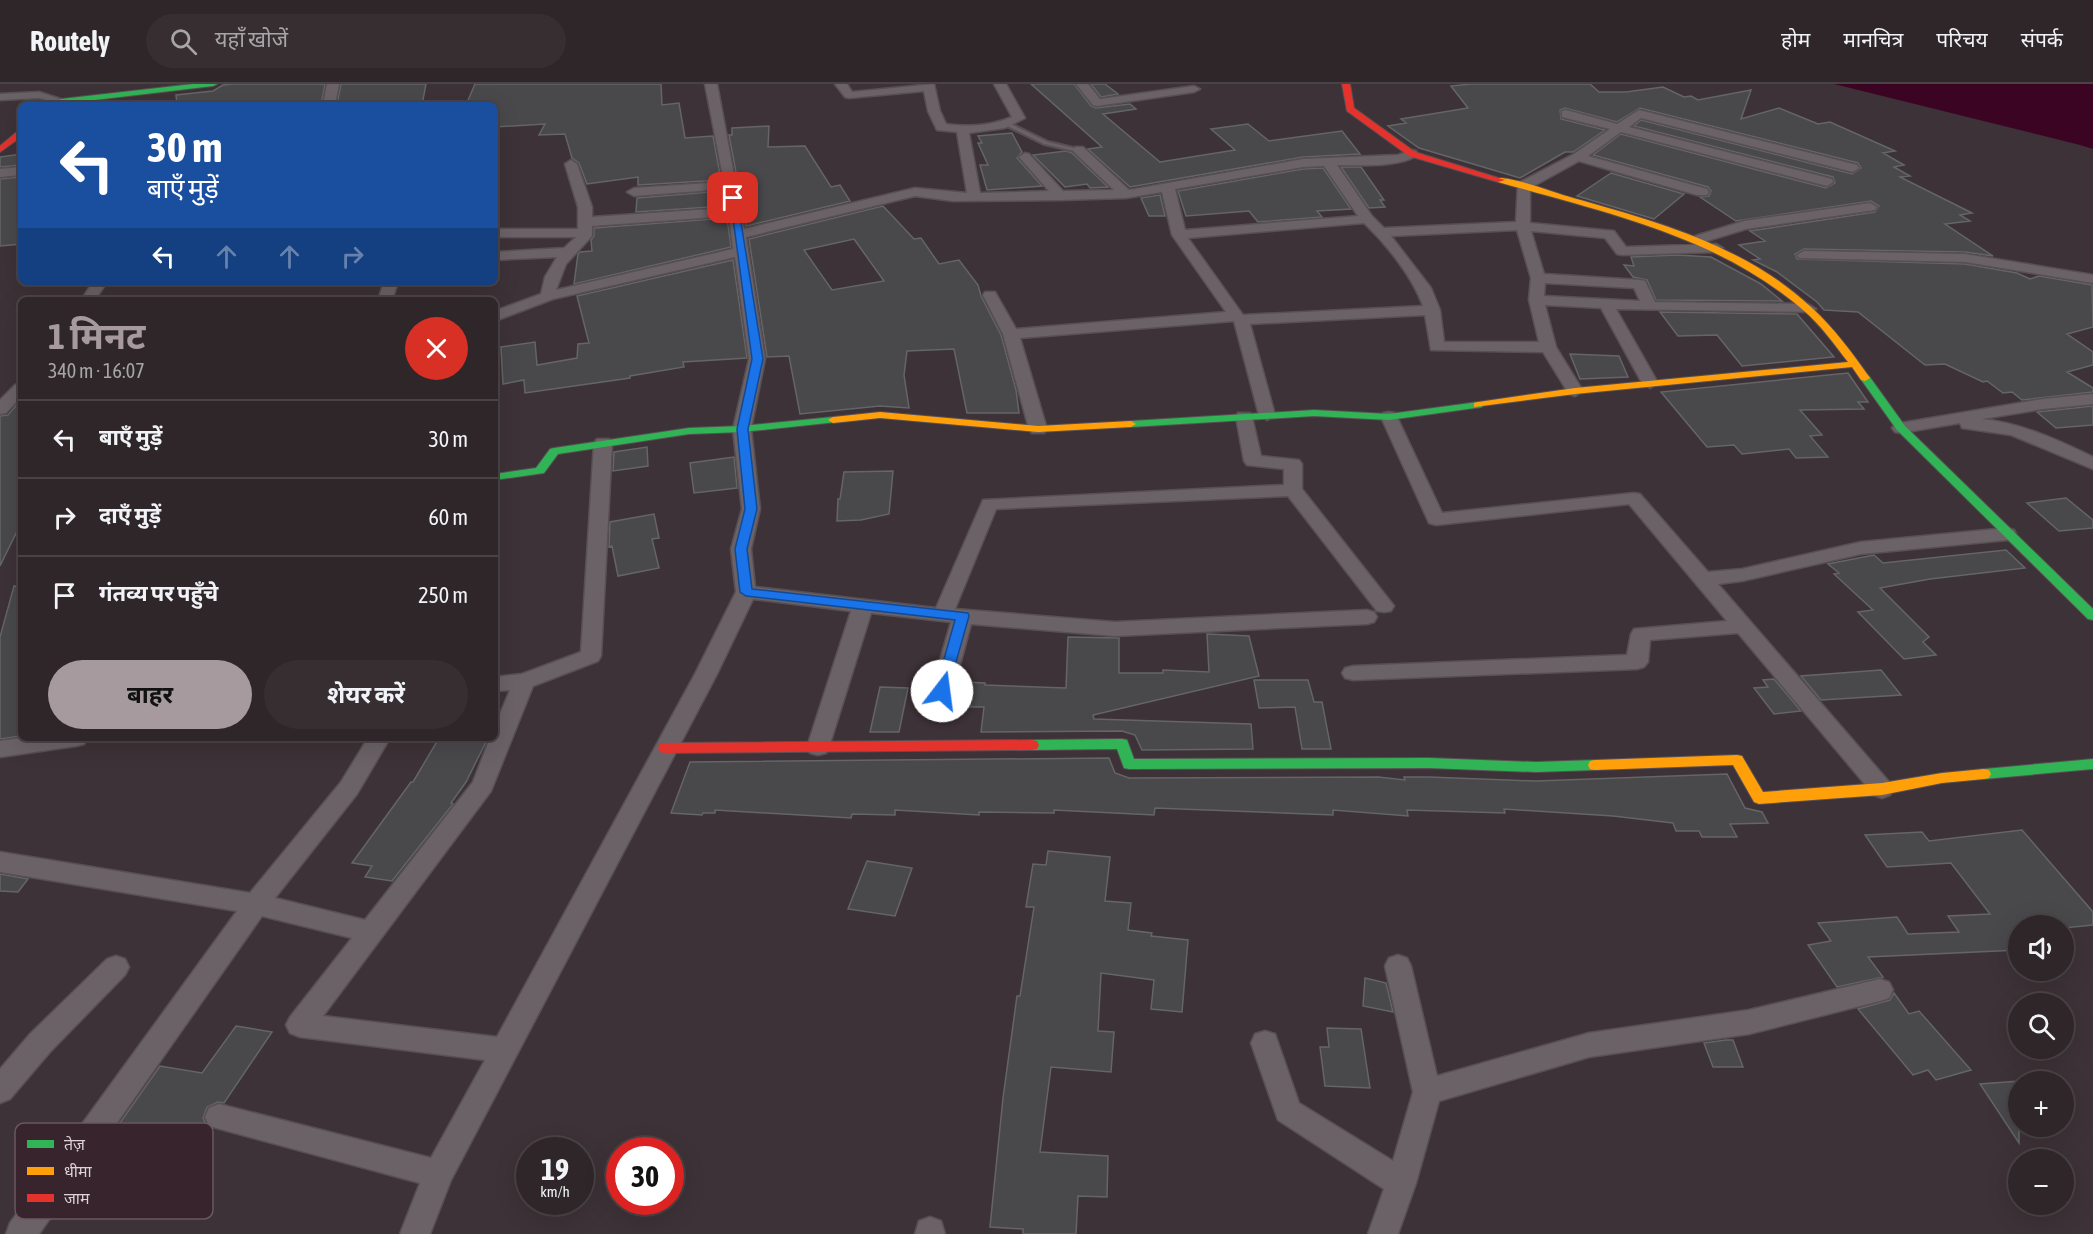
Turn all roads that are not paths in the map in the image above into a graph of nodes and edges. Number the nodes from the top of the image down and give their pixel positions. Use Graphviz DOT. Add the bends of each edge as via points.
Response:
graph roads {
  1 [pos="213,84"];
  2 [pos="333,84"];
  3 [pos="711,84"];
  4 [pos="841,84"];
  5 [pos="1000,84"];
  6 [pos="1082,84"];
  7 [pos="1346,84"];
  8 [pos="929,86"];
  9 [pos="146,88"];
  10 [pos="1194,89"];
  11 [pos="0,97"];
  12 [pos="57,102"];
  13 [pos="65,102"];
  14 [pos="330,102"];
  15 [pos="1566,114"];
  16 [pos="1007,124"];
  17 [pos="1620,127"];
  18 [pos="963,130"];
  19 [pos="18,135"];
  20 [pos="0,150"];
  21 [pos="1079,150"];
  22 [pos="1412,154"];
  23 [pos="1025,157"];
  24 [pos="1578,157"];
  25 [pos="1328,162"];
  26 [pos="572,164"];
  27 [pos="1853,168"];
  28 [pos="18,171"];
  29 [pos="0,173"];
  30 [pos="1827,182"];
  31 [pos="731,185"];
  32 [pos="1523,186"];
  33 [pos="1168,187"];
  34 [pos="634,192"];
  35 [pos="1702,192"];
  36 [pos="1126,194"];
  37 [pos="1060,196"];
  38 [pos="974,197"];
  39 [pos="1870,207"];
  40 [pos="735,212"];
  41 [pos="1367,219"];
  42 [pos="1523,226"];
  43 [pos="585,227"];
  44 [pos="1381,232"];
  45 [pos="498,234"];
  46 [pos="1179,236"];
  47 [pos="1697,240"];
  48 [pos="740,242"];
  49 [pos="1716,248"];
  50 [pos="567,252"];
  51 [pos="1804,255"];
  52 [pos="498,256"];
  53 [pos="1538,278"];
  54 [pos="2093,279"];
  55 [pos="990,295"];
  56 [pos="548,296"];
  57 [pos="1536,300"];
  58 [pos="1606,304"];
  59 [pos="1650,306"];
  60 [pos="1808,309"];
  61 [pos="1432,310"];
  62 [pos="498,315"];
  63 [pos="1011,334"];
  64 [pos="1548,346"];
  65 [pos="1855,364"];
  66 [pos="1650,383"];
  67 [pos="18,391"];
  68 [pos="1575,391"];
  69 [pos="2093,399"];
  70 [pos="0,409"];
  71 [pos="1267,416"];
  72 [pos="1244,417"];
  73 [pos="1389,417"];
  74 [pos="1909,426"];
  75 [pos="742,429"];
  76 [pos="1038,429"];
  77 [pos="603,443"];
  78 [pos="2093,464"];
  79 [pos="498,477"];
  80 [pos="1293,490"];
  81 [pos="2007,534"];
  82 [pos="1704,579"];
  83 [pos="746,592"];
  84 [pos="863,605"];
  85 [pos="2093,615"];
  86 [pos="953,616"];
  87 [pos="1744,626"];
  88 [pos="1353,673"];
  89 [pos="524,681"];
  90 [pos="498,684"];
  91 [pos="942,691"];
  92 [pos="55,741"];
  93 [pos="377,741"];
  94 [pos="818,747"];
  95 [pos="665,748"];
  96 [pos="0,749"];
  97 [pos="2093,764"];
  98 [pos="1881,789"];
  99 [pos="0,862"];
  100 [pos="256,904"];
  101 [pos="370,932"];
  102 [pos="1398,966"];
  103 [pos="116,967"];
  104 [pos="1880,990"];
  105 [pos="1265,1043"];
  106 [pos="505,1050"];
  107 [pos="0,1089"];
  108 [pos="1427,1092"];
  109 [pos="219,1117"];
  110 [pos="100,1123"];
  111 [pos="438,1174"];
  112 [pos="1401,1182"];
  113 [pos="32,1219"];
  114 [pos="21,1234"];
  115 [pos="416,1234"];
  116 [pos="1383,1234"];
  1 -- 9 [label="street"];
  2 -- 14 [label="street"];
  3 -- 31 [label="street"];
  4 -- 8 [label="street" via="849,95"];
  5 -- 16 [label="street" via="1019,118"];
  6 -- 10 [label="street" via="1097,103"];
  7 -- 22 [label="street" via="1350,109"];
  8 -- 18 [label="street" via="941,127"];
  9 -- 13 [label="street"];
  11 -- 12 [label="street" via="39,94"];
  15 -- 17 [label="street"];
  16 -- 18 [label="street"];
  16 -- 21 [label="lane" via="1046,143"];
  17 -- 24 [label="street"];
  17 -- 27 [label="street" via="1639,114"];
  17 -- 30 [label="street"];
  18 -- 38 [label="street"];
  19 -- 20 [label="street"];
  21 -- 36 [label="street"];
  22 -- 25 [label="street" via="1400,159"];
  22 -- 32 [label="street"];
  23 -- 37 [label="street"];
  24 -- 32 [label="street"];
  24 -- 35 [label="street"];
  25 -- 33 [label="street"];
  25 -- 41 [label="street"];
  26 -- 43 [label="street" via="585,207"];
  28 -- 29 [label="street"];
  31 -- 34 [label="street"];
  31 -- 40 [label="street"];
  32 -- 42 [label="street"];
  32 -- 47 [label="street"];
  33 -- 36 [label="street"];
  33 -- 46 [label="street"];
  36 -- 37 [label="street"];
  37 -- 38 [label="street"];
  38 -- 48 [label="street" via="915,192"];
  39 -- 47 [label="street" via="1744,225"];
  40 -- 43 [label="street"];
  40 -- 48 [label="street"];
  41 -- 44 [label="street"];
  41 -- 46 [label="street"];
  42 -- 44 [label="street"];
  42 -- 49 [label="street" via="1609,234 1622,251"];
  42 -- 53 [label="street"];
  43 -- 45 [label="street"];
  43 -- 50 [label="street" via="585,236"];
  44 -- 61 [label="street" via="1424,288"];
  46 -- 63 [label="street" via="1236,316"];
  47 -- 49 [label="street"];
  48 -- 56 [label="street"];
  48 -- 75 [label="street" via="758,359"];
  49 -- 60 [label="street" via="1769,278"];
  50 -- 52 [label="street"];
  50 -- 56 [label="street" via="549,278"];
  51 -- 54 [label="street" via="1965,258"];
  53 -- 57 [label="street"];
  53 -- 59 [label="street" via="1640,284"];
  55 -- 63 [label="street"];
  56 -- 62 [label="street"];
  57 -- 58 [label="street"];
  57 -- 64 [label="street"];
  58 -- 59 [label="street"];
  58 -- 66 [label="street"];
  59 -- 60 [label="street"];
  60 -- 65 [label="street"];
  61 -- 64 [label="street" via="1437,347"];
  61 -- 71 [label="street" via="1241,320"];
  63 -- 76 [label="street"];
  64 -- 68 [label="street"];
  65 -- 66 [label="street"];
  65 -- 74 [label="street"];
  66 -- 68 [label="street"];
  67 -- 70 [label="street"];
  68 -- 73 [label="street"];
  69 -- 74 [label="street"];
  71 -- 72 [label="street"];
  71 -- 73 [label="street"];
  72 -- 76 [label="street"];
  72 -- 80 [label="street" via="1253,461 1293,464"];
  73 -- 82 [label="street" via="1436,519 1634,498"];
  74 -- 78 [label="street" via="1985,424 2039,438"];
  74 -- 81 [label="street"];
  75 -- 76 [label="street" via="880,415"];
  75 -- 77 [label="street" via="689,431"];
  75 -- 83 [label="street" via="751,509 741,549"];
  77 -- 79 [label="street" via="554,451 540,471"];
  77 -- 89 [label="street" via="591,656"];
  80 -- 86 [label="street" via="989,504"];
  80 -- 86 [label="street" via="1375,611 1115,629"];
  81 -- 82 [label="street" via="1861,548 1742,575"];
  81 -- 85 [label="street"];
  82 -- 87 [label="street"];
  83 -- 84 [label="street"];
  83 -- 95 [label="street"];
  84 -- 86 [label="street"];
  84 -- 94 [label="street"];
  86 -- 91 [label="street"];
  87 -- 88 [label="street" via="1641,634 1637,662"];
  87 -- 98 [label="street"];
  89 -- 90 [label="street"];
  89 -- 101 [label="street" via="483,786"];
  92 -- 96 [label="street"];
  93 -- 100 [label="street" via="349,788"];
  94 -- 95 [label="street"];
  94 -- 98 [label="street" via="1122,744 1128,764 1429,763 1536,767 1737,760 1759,798"];
  95 -- 106 [label="street"];
  97 -- 98 [label="street" via="1942,778"];
  99 -- 100 [label="street"];
  100 -- 101 [label="street"];
  100 -- 110 [label="street"];
  101 -- 106 [label="street" via="300,1025"];
  102 -- 108 [label="street"];
  103 -- 107 [label="street"];
  104 -- 108 [label="street" via="1749,1022 1589,1045"];
  105 -- 112 [label="street" via="1288,1111"];
  106 -- 111 [label="street"];
  108 -- 112 [label="street"];
  109 -- 111 [label="street"];
  111 -- 115 [label="street"];
  112 -- 116 [label="street"];
  113 -- 114 [label="street"];
}
